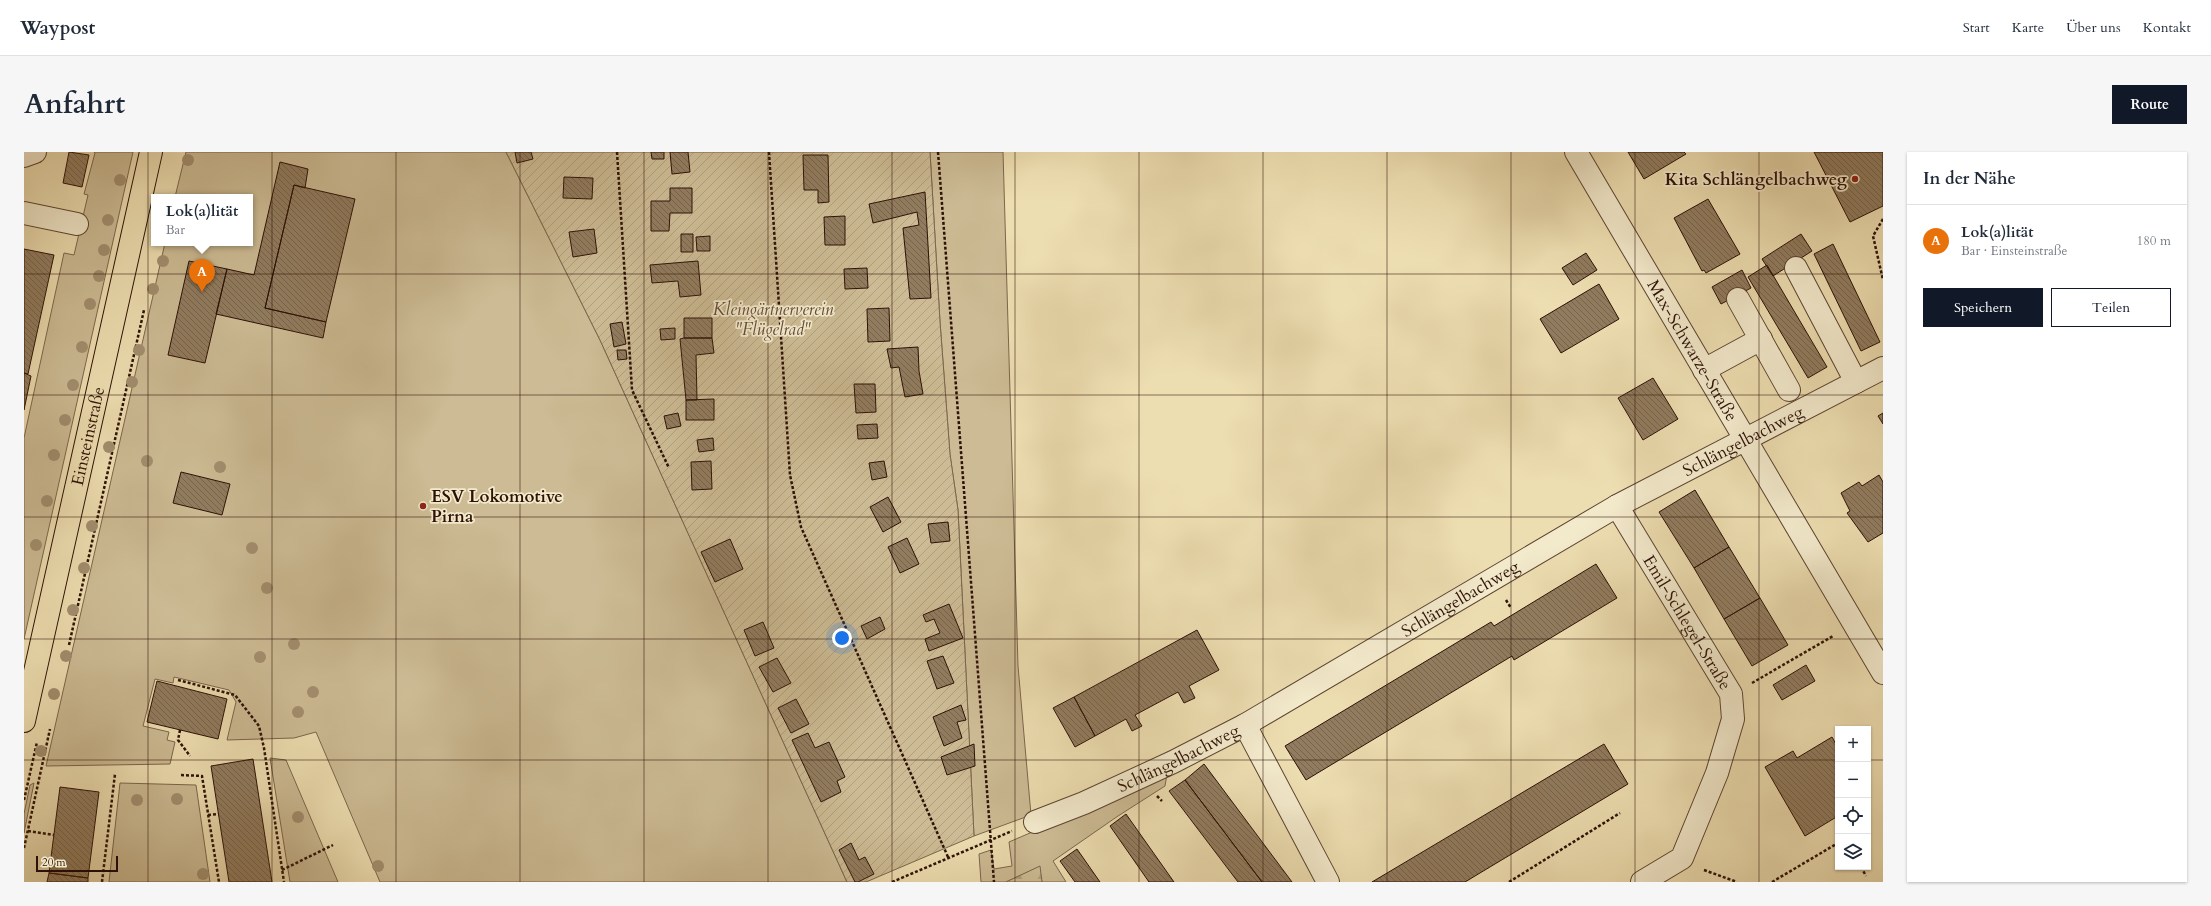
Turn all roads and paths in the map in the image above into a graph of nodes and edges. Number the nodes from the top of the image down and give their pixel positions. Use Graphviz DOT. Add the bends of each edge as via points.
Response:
graph roads {
  1 [pos="35,152"];
  2 [pos="151,152"];
  3 [pos="617,152"];
  4 [pos="769,152"];
  5 [pos="938,152"];
  6 [pos="1576,152"];
  7 [pos="24,156"];
  8 [pos="24,213"];
  9 [pos="1883,219"];
  10 [pos="77,224"];
  11 [pos="1796,268"];
  12 [pos="1883,280"];
  13 [pos="1738,299"];
  14 [pos="145,304"];
  15 [pos="1760,340"];
  16 [pos="1883,368"];
  17 [pos="1704,370"];
  18 [pos="1856,382"];
  19 [pos="1789,390"];
  20 [pos="1746,441"];
  21 [pos="669,468"];
  22 [pos="1617,506"];
  23 [pos="1854,624"];
  24 [pos="68,648"];
  25 [pos="1883,673"];
  26 [pos="178,680"];
  27 [pos="1731,694"];
  28 [pos="24,721"];
  29 [pos="51,724"];
  30 [pos="1245,725"];
  31 [pos="180,730"];
  32 [pos="190,756"];
  33 [pos="31,770"];
  34 [pos="115,774"];
  35 [pos="181,775"];
  36 [pos="24,800"];
  37 [pos="1620,813"];
  38 [pos="219,814"];
  39 [pos="208,815"];
  40 [pos="1035,822"];
  41 [pos="28,831"];
  42 [pos="54,835"];
  43 [pos="992,839"];
  44 [pos="333,845"];
  45 [pos="1835,845"];
  46 [pos="24,848"];
  47 [pos="948,857"];
  48 [pos="282,870"];
  49 [pos="1863,870"];
  50 [pos="1866,876"];
  51 [pos="102,882"];
  52 [pos="219,882"];
  53 [pos="284,882"];
  54 [pos="892,882"];
  55 [pos="994,882"];
  56 [pos="1328,882"];
  57 [pos="1509,882"];
  58 [pos="1642,882"];
  59 [pos="1772,882"];
  1 -- 7 [label="street"];
  2 -- 28 [label="main road, Einsteinstraße"];
  3 -- 21 [label="path" via="632,390"];
  4 -- 47 [label="path" via="793,498 801,527"];
  5 -- 43 [label="path"];
  6 -- 17 [label="street, Max-Schwarze-Straße"];
  8 -- 10 [label="street"];
  9 -- 12 [label="path" via="1873,236"];
  11 -- 18 [label="street"];
  13 -- 15 [label="street"];
  14 -- 24 [label="path"];
  15 -- 17 [label="street"];
  15 -- 19 [label="street"];
  16 -- 18 [label="street, Schlängelbachweg"];
  17 -- 20 [label="street, Max-Schwarze-Straße"];
  18 -- 20 [label="street, Schlängelbachweg"];
  20 -- 22 [label="street, Schlängelbachweg"];
  20 -- 23 [label="street, Max-Schwarze-Straße"];
  22 -- 27 [label="street, Emil-Schlegel-Straße"];
  22 -- 30 [label="street, Schlängelbachweg"];
  23 -- 25 [label="street, Max-Schwarze-Straße"];
  23 -- 27 [label="path"];
  26 -- 48 [label="path" via="234,694 259,726"];
  27 -- 58 [label="street, Emil-Schlegel-Straße" via="1731,726 1717,773 1685,853 1682,858"];
  29 -- 41 [label="path"];
  30 -- 40 [label="street, Schlängelbachweg" via="1173,762 1084,803"];
  30 -- 56 [label="street"];
  31 -- 32 [label="path" via="178,740"];
  33 -- 36 [label="path"];
  34 -- 51 [label="path"];
  35 -- 39 [label="path" via="202,776"];
  37 -- 57 [label="path"];
  38 -- 39 [label="path"];
  39 -- 52 [label="path"];
  40 -- 43 [label="path"];
  41 -- 42 [label="path"];
  41 -- 46 [label="path"];
  43 -- 47 [label="path"];
  43 -- 55 [label="path"];
  44 -- 48 [label="path"];
  45 -- 59 [label="path"];
  47 -- 54 [label="path"];
  48 -- 53 [label="path"];
  49 -- 50 [label="path"];
}
